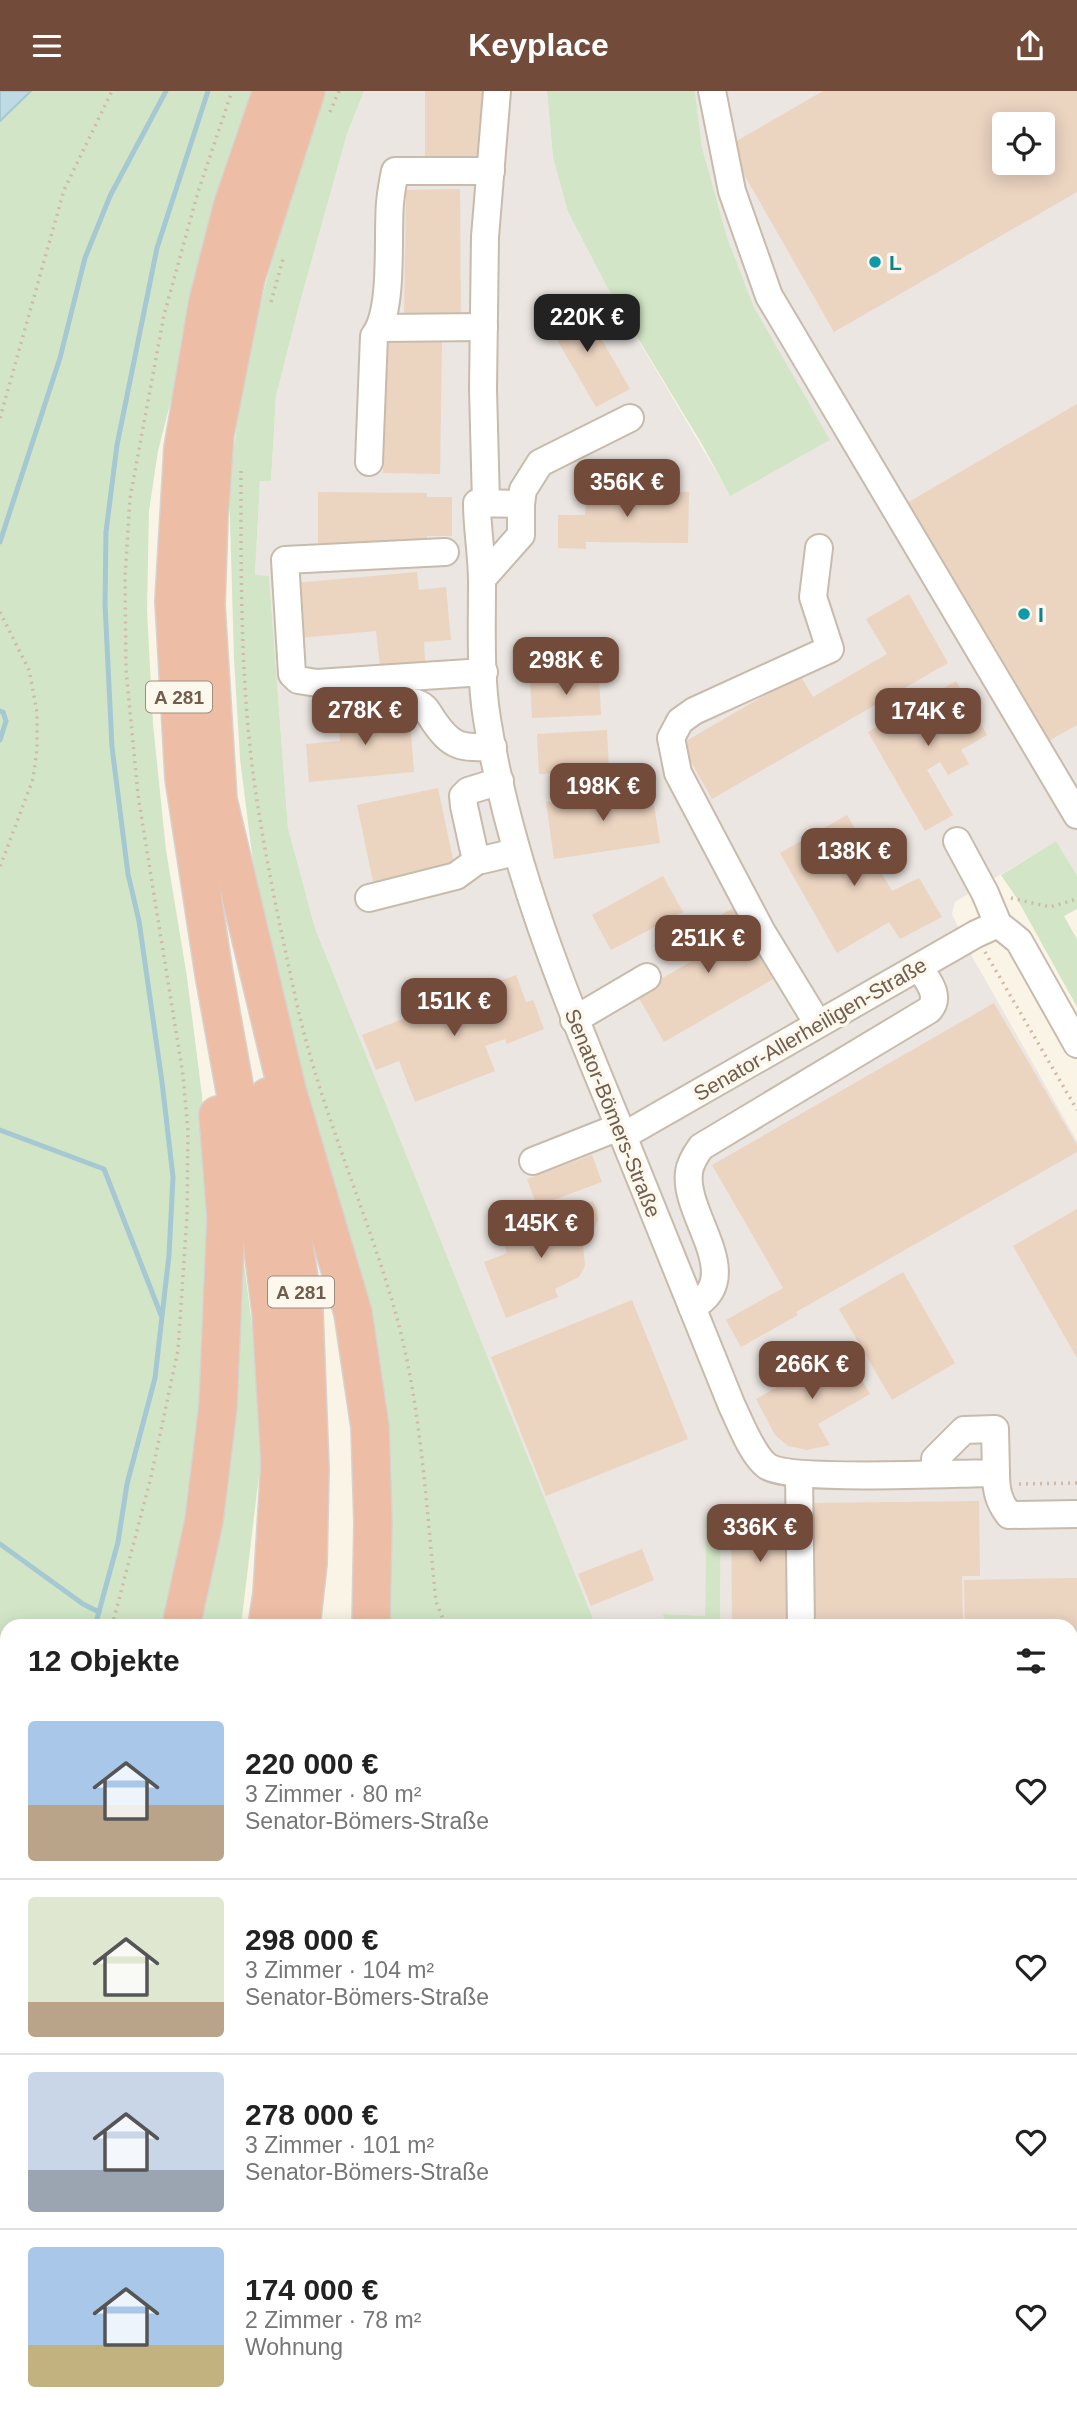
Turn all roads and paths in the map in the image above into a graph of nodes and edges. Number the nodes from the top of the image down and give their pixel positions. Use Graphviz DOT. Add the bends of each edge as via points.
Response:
graph roads {
  1 [pos="112,91"];
  2 [pos="232,91"];
  3 [pos="272,91"];
  4 [pos="306,91"];
  5 [pos="339,91"];
  6 [pos="497,91"];
  7 [pos="712,91"];
  8 [pos="325,122"];
  9 [pos="491,171"];
  10 [pos="284,254"];
  11 [pos="270,304"];
  12 [pos="484,327"];
  13 [pos="381,328"];
  14 [pos="0,418"];
  15 [pos="630,418"];
  16 [pos="369,462"];
  17 [pos="242,465"];
  18 [pos="486,503"];
  19 [pos="521,504"];
  20 [pos="819,548"];
  21 [pos="445,552"];
  22 [pos="482,579"];
  23 [pos="0,612"];
  24 [pos="484,672"];
  25 [pos="332,706"];
  26 [pos="493,747"];
  27 [pos="500,781"];
  28 [pos="1077,815"];
  29 [pos="957,841"];
  30 [pos="516,852"];
  31 [pos="478,860"];
  32 [pos="0,867"];
  33 [pos="985,893"];
  34 [pos="369,898"];
  35 [pos="1077,899"];
  36 [pos="987,929"];
  37 [pos="254,960"];
  38 [pos="919,967"];
  39 [pos="214,974"];
  40 [pos="647,977"];
  41 [pos="574,1020"];
  42 [pos="818,1024"];
  43 [pos="1077,1044"];
  44 [pos="1077,1110"];
  45 [pos="621,1131"];
  46 [pos="533,1160"];
  47 [pos="692,1307"];
  48 [pos="996,1472"];
  49 [pos="935,1473"];
  50 [pos="799,1474"];
  51 [pos="1077,1483"];
  52 [pos="1077,1514"];
  53 [pos="114,1619"];
  54 [pos="183,1619"];
  55 [pos="268,1619"];
  56 [pos="302,1619"];
  57 [pos="371,1619"];
  58 [pos="443,1619"];
  59 [pos="801,1619"];
  1 -- 14 [label="path" via="64,190"];
  2 -- 53 [label="path" via="164,315 129,511 126,670 138,795 183,1075 187,1216 178,1350"];
  3 -- 39 [label="highway, A 281" via="233,204 208,301 183,448 174,601 184,778"];
  4 -- 37 [label="highway, A 281" via="246,277 215,434 209,516 206,605 218,800"];
  5 -- 8 [label="path"];
  6 -- 9 [label="street"];
  7 -- 28 [label="street" via="732,191 769,296"];
  9 -- 12 [label="street"];
  9 -- 13 [label="street" via="395,170"];
  10 -- 11 [label="path"];
  12 -- 13 [label="street"];
  12 -- 18 [label="street"];
  13 -- 16 [label="street" via="374,336"];
  15 -- 19 [label="street" via="540,463 523,490"];
  17 -- 58 [label="path" via="247,714 257,806 297,1003 321,1095 394,1307 416,1410 436,1602"];
  18 -- 19 [label="street"];
  18 -- 22 [label="street, Senator-Bömers-Straße" via="477,503"];
  19 -- 22 [label="street" via="521,535"];
  20 -- 42 [label="street" via="813,597 830,649 694,711 680,721 671,738 678,773 762,932"];
  21 -- 24 [label="street" via="285,560 292,674 298,680 317,683"];
  22 -- 24 [label="street, Senator-Bömers-Straße"];
  23 -- 32 [label="path" via="29,670 37,712 37,749 33,779"];
  24 -- 26 [label="street, Senator-Bömers-Straße"];
  25 -- 26 [label="street" via="417,702 451,743"];
  26 -- 27 [label="street, Senator-Bömers-Straße"];
  27 -- 30 [label="street, Senator-Bömers-Straße"];
  27 -- 31 [label="street" via="464,796"];
  29 -- 33 [label="street"];
  30 -- 31 [label="street"];
  30 -- 41 [label="street, Senator-Bömers-Straße"];
  31 -- 34 [label="street" via="456,876"];
  33 -- 35 [label="path" via="1050,907"];
  33 -- 36 [label="street"];
  36 -- 38 [label="street, Senator-Allerheiligen-Straße"];
  36 -- 43 [label="street" via="1019,941"];
  36 -- 44 [label="path" via="988,960"];
  37 -- 56 [label="highway, A 281" via="267,1095 304,1311 310,1469"];
  37 -- 57 [label="highway" via="353,1313 370,1427"];
  38 -- 42 [label="street, Senator-Allerheiligen-Straße"];
  38 -- 47 [label="street" via="934,996 929,1010 701,1147 688,1171 689,1189 710,1247 714,1283 704,1300"];
  39 -- 54 [label="highway" via="226,1217 219,1393 204,1521"];
  39 -- 55 [label="highway, A 281" via="271,1311 280,1462"];
  40 -- 41 [label="street"];
  41 -- 45 [label="street, Senator-Bömers-Straße"];
  42 -- 45 [label="street, Senator-Allerheiligen-Straße"];
  45 -- 46 [label="street, Senator-Allerheiligen-Straße"];
  45 -- 47 [label="street, Senator-Bömers-Straße"];
  47 -- 50 [label="street, Senator-Bömers-Straße" via="754,1449 768,1466"];
  48 -- 49 [label="street, Senator-Bömers-Straße"];
  48 -- 49 [label="street" via="995,1429 964,1430 935,1459"];
  48 -- 51 [label="path" via="1013,1484"];
  48 -- 52 [label="street" via="996,1489 1009,1515"];
  49 -- 50 [label="street, Senator-Bömers-Straße"];
  50 -- 59 [label="street"];
}
